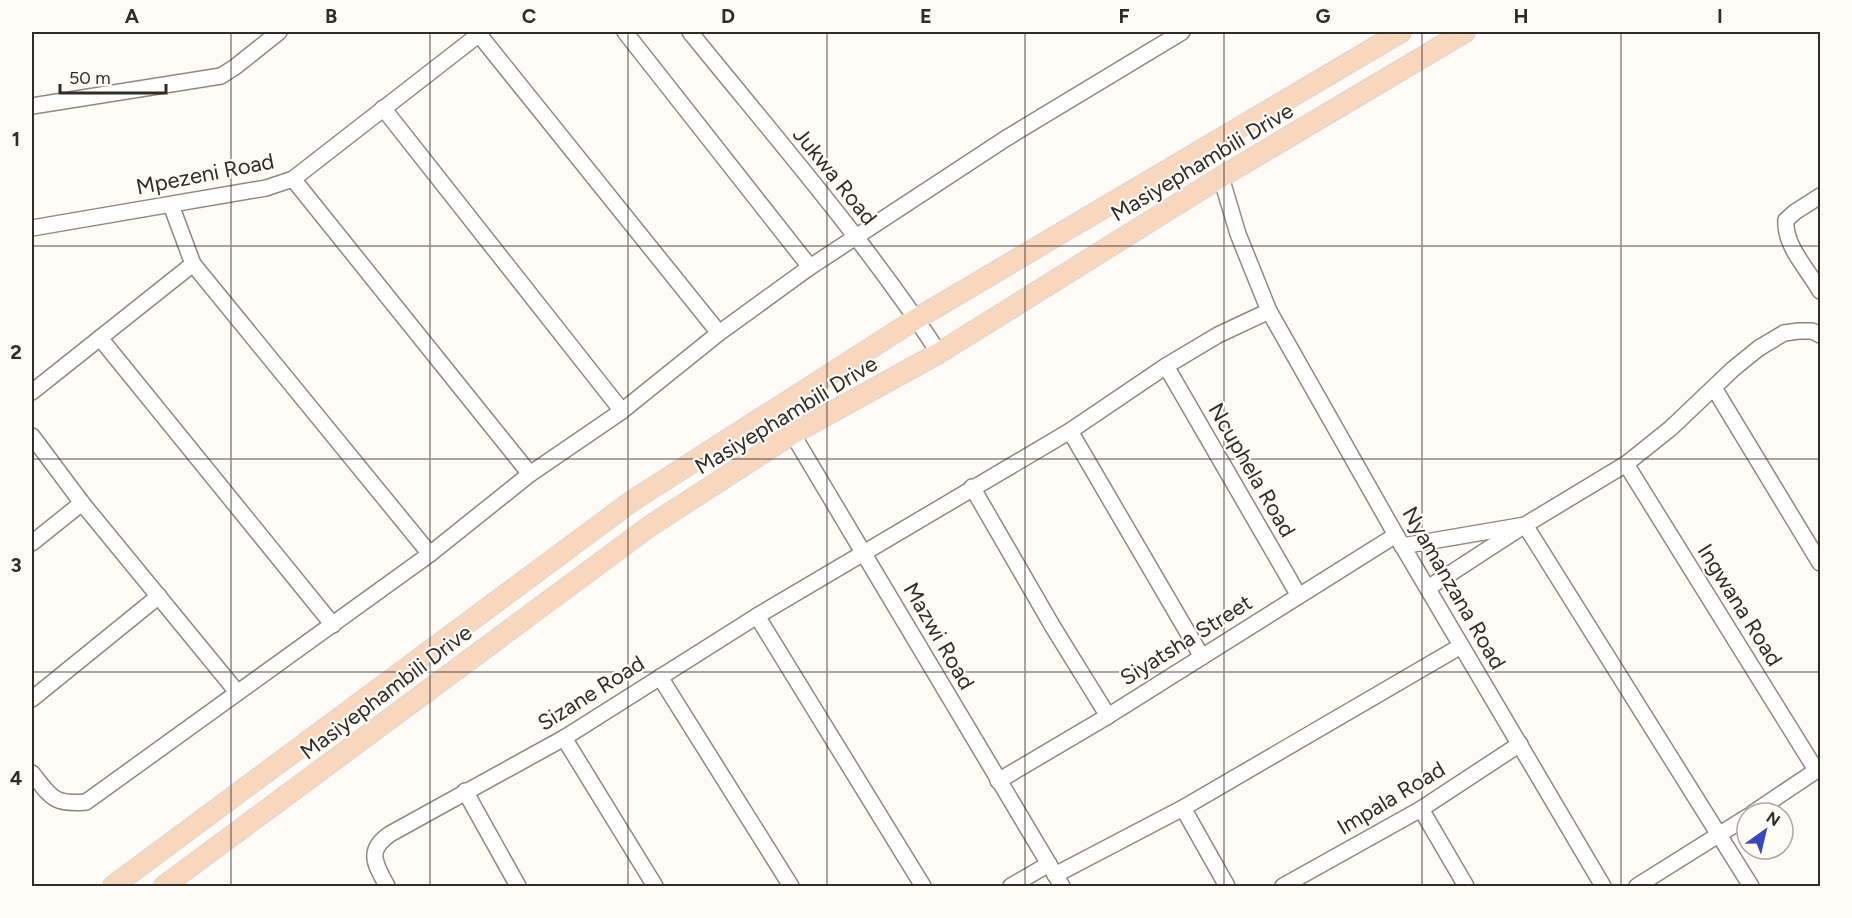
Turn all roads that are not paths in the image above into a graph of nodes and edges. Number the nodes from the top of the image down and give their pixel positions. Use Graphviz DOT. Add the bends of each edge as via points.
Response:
graph roads {
  1 [pos="279,32"];
  2 [pos="479,32"];
  3 [pos="626,32"];
  4 [pos="690,32"];
  5 [pos="1179,32"];
  6 [pos="1401,32"];
  7 [pos="1466,32"];
  8 [pos="32,106"];
  9 [pos="383,108"];
  10 [pos="1221,177"];
  11 [pos="293,179"];
  12 [pos="1821,196"];
  13 [pos="171,204"];
  14 [pos="32,225"];
  15 [pos="856,237"];
  16 [pos="193,264"];
  17 [pos="810,267"];
  18 [pos="1821,291"];
  19 [pos="1269,311"];
  20 [pos="916,319"];
  21 [pos="719,333"];
  22 [pos="1821,335"];
  23 [pos="100,338"];
  24 [pos="939,353"];
  25 [pos="1166,366"];
  26 [pos="1713,388"];
  27 [pos="32,392"];
  28 [pos="777,408"];
  29 [pos="622,411"];
  30 [pos="1070,431"];
  31 [pos="792,434"];
  32 [pos="32,436"];
  33 [pos="1626,464"];
  34 [pos="530,474"];
  35 [pos="972,487"];
  36 [pos="82,503"];
  37 [pos="1525,525"];
  38 [pos="1399,540"];
  39 [pos="32,543"];
  40 [pos="864,552"];
  41 [pos="430,554"];
  42 [pos="1821,563"];
  43 [pos="1428,588"];
  44 [pos="159,596"];
  45 [pos="1299,596"];
  46 [pos="757,616"];
  47 [pos="333,625"];
  48 [pos="1461,646"];
  49 [pos="1202,657"];
  50 [pos="660,677"];
  51 [pos="237,692"];
  52 [pos="32,699"];
  53 [pos="1108,716"];
  54 [pos="564,738"];
  55 [pos="1520,744"];
  56 [pos="1819,769"];
  57 [pos="32,773"];
  58 [pos="998,781"];
  59 [pos="465,791"];
  60 [pos="1771,801"];
  61 [pos="1183,808"];
  62 [pos="1421,809"];
  63 [pos="1735,825"];
  64 [pos="1719,836"];
  65 [pos="1056,875"];
  66 [pos="113,886"];
  67 [pos="164,886"];
  68 [pos="387,886"];
  69 [pos="518,886"];
  70 [pos="655,886"];
  71 [pos="791,886"];
  72 [pos="923,886"];
  73 [pos="1011,886"];
  74 [pos="1227,886"];
  75 [pos="1283,886"];
  76 [pos="1466,886"];
  77 [pos="1603,886"];
  78 [pos="1637,886"];
  79 [pos="1751,886"];
  1 -- 8 [label="street" via="221,76"];
  2 -- 9 [label="street, Mpezeni Road"];
  2 -- 21 [label="street"];
  3 -- 17 [label="street"];
  4 -- 15 [label="street, Jukwa Road"];
  5 -- 15 [label="street"];
  6 -- 20 [label="main road, Masiyephambili Drive"];
  7 -- 10 [label="main road, Masiyephambili Drive"];
  9 -- 11 [label="street, Mpezeni Road"];
  9 -- 29 [label="street"];
  10 -- 19 [label="street, Nyamanzana Road" via="1238,234"];
  10 -- 24 [label="main road, Masiyephambili Drive"];
  11 -- 13 [label="street, Mpezeni Road" via="266,188"];
  11 -- 34 [label="street"];
  12 -- 18 [label="street" via="1790,216 1785,230"];
  13 -- 14 [label="street, Mpezeni Road"];
  13 -- 16 [label="street"];
  15 -- 17 [label="street"];
  15 -- 20 [label="street, Jukwa Road"];
  16 -- 23 [label="street"];
  16 -- 41 [label="street"];
  17 -- 21 [label="street"];
  19 -- 25 [label="street, Sizane Road"];
  19 -- 38 [label="street, Nyamanzana Road"];
  20 -- 24 [label="street, Jukwa Road"];
  20 -- 28 [label="main road, Masiyephambili Drive"];
  21 -- 29 [label="street"];
  22 -- 26 [label="street" via="1805,331 1784,333 1759,348"];
  23 -- 27 [label="street"];
  23 -- 47 [label="street"];
  24 -- 31 [label="main road, Masiyephambili Drive"];
  25 -- 30 [label="street, Sizane Road"];
  25 -- 45 [label="street, Ncuphela Road"];
  26 -- 33 [label="street"];
  26 -- 42 [label="street"];
  28 -- 31 [label="street, Mazwi Road"];
  28 -- 66 [label="main road, Masiyephambili Drive" via="632,501"];
  29 -- 34 [label="street"];
  30 -- 35 [label="street, Sizane Road"];
  30 -- 49 [label="street"];
  31 -- 40 [label="street, Mazwi Road"];
  31 -- 67 [label="main road, Masiyephambili Drive" via="650,526"];
  32 -- 36 [label="street"];
  33 -- 37 [label="street"];
  33 -- 56 [label="street, Ingwana Road"];
  34 -- 41 [label="street"];
  35 -- 40 [label="street, Sizane Road"];
  35 -- 53 [label="street"];
  36 -- 39 [label="street"];
  36 -- 44 [label="street"];
  37 -- 38 [label="street"];
  37 -- 43 [label="street"];
  37 -- 64 [label="street"];
  38 -- 43 [label="street, Nyamanzana Road"];
  38 -- 45 [label="street, Siyatsha Street"];
  40 -- 46 [label="street, Sizane Road"];
  40 -- 58 [label="street, Mazwi Road"];
  41 -- 47 [label="street"];
  43 -- 48 [label="street, Nyamanzana Road"];
  44 -- 51 [label="street"];
  44 -- 52 [label="street"];
  45 -- 49 [label="street, Siyatsha Street"];
  46 -- 50 [label="street, Sizane Road"];
  46 -- 72 [label="street"];
  47 -- 51 [label="street"];
  48 -- 55 [label="street, Nyamanzana Road"];
  48 -- 61 [label="street"];
  49 -- 53 [label="street, Siyatsha Street"];
  50 -- 54 [label="street, Sizane Road"];
  50 -- 71 [label="street"];
  51 -- 57 [label="street" via="86,802 67,804 57,800"];
  53 -- 58 [label="street, Siyatsha Street"];
  54 -- 59 [label="street, Sizane Road"];
  54 -- 70 [label="street"];
  55 -- 62 [label="street, Impala Road"];
  55 -- 77 [label="street, Nyamanzana Road"];
  56 -- 60 [label="street"];
  58 -- 65 [label="street, Mazwi Road"];
  59 -- 68 [label="street, Sizane Road" via="377,845 375,864"];
  59 -- 69 [label="street"];
  61 -- 65 [label="street"];
  61 -- 74 [label="street"];
  62 -- 75 [label="street, Impala Road"];
  62 -- 76 [label="street"];
  63 -- 64 [label="street"];
  64 -- 78 [label="street"];
  64 -- 79 [label="street"];
  65 -- 73 [label="street"];
}
